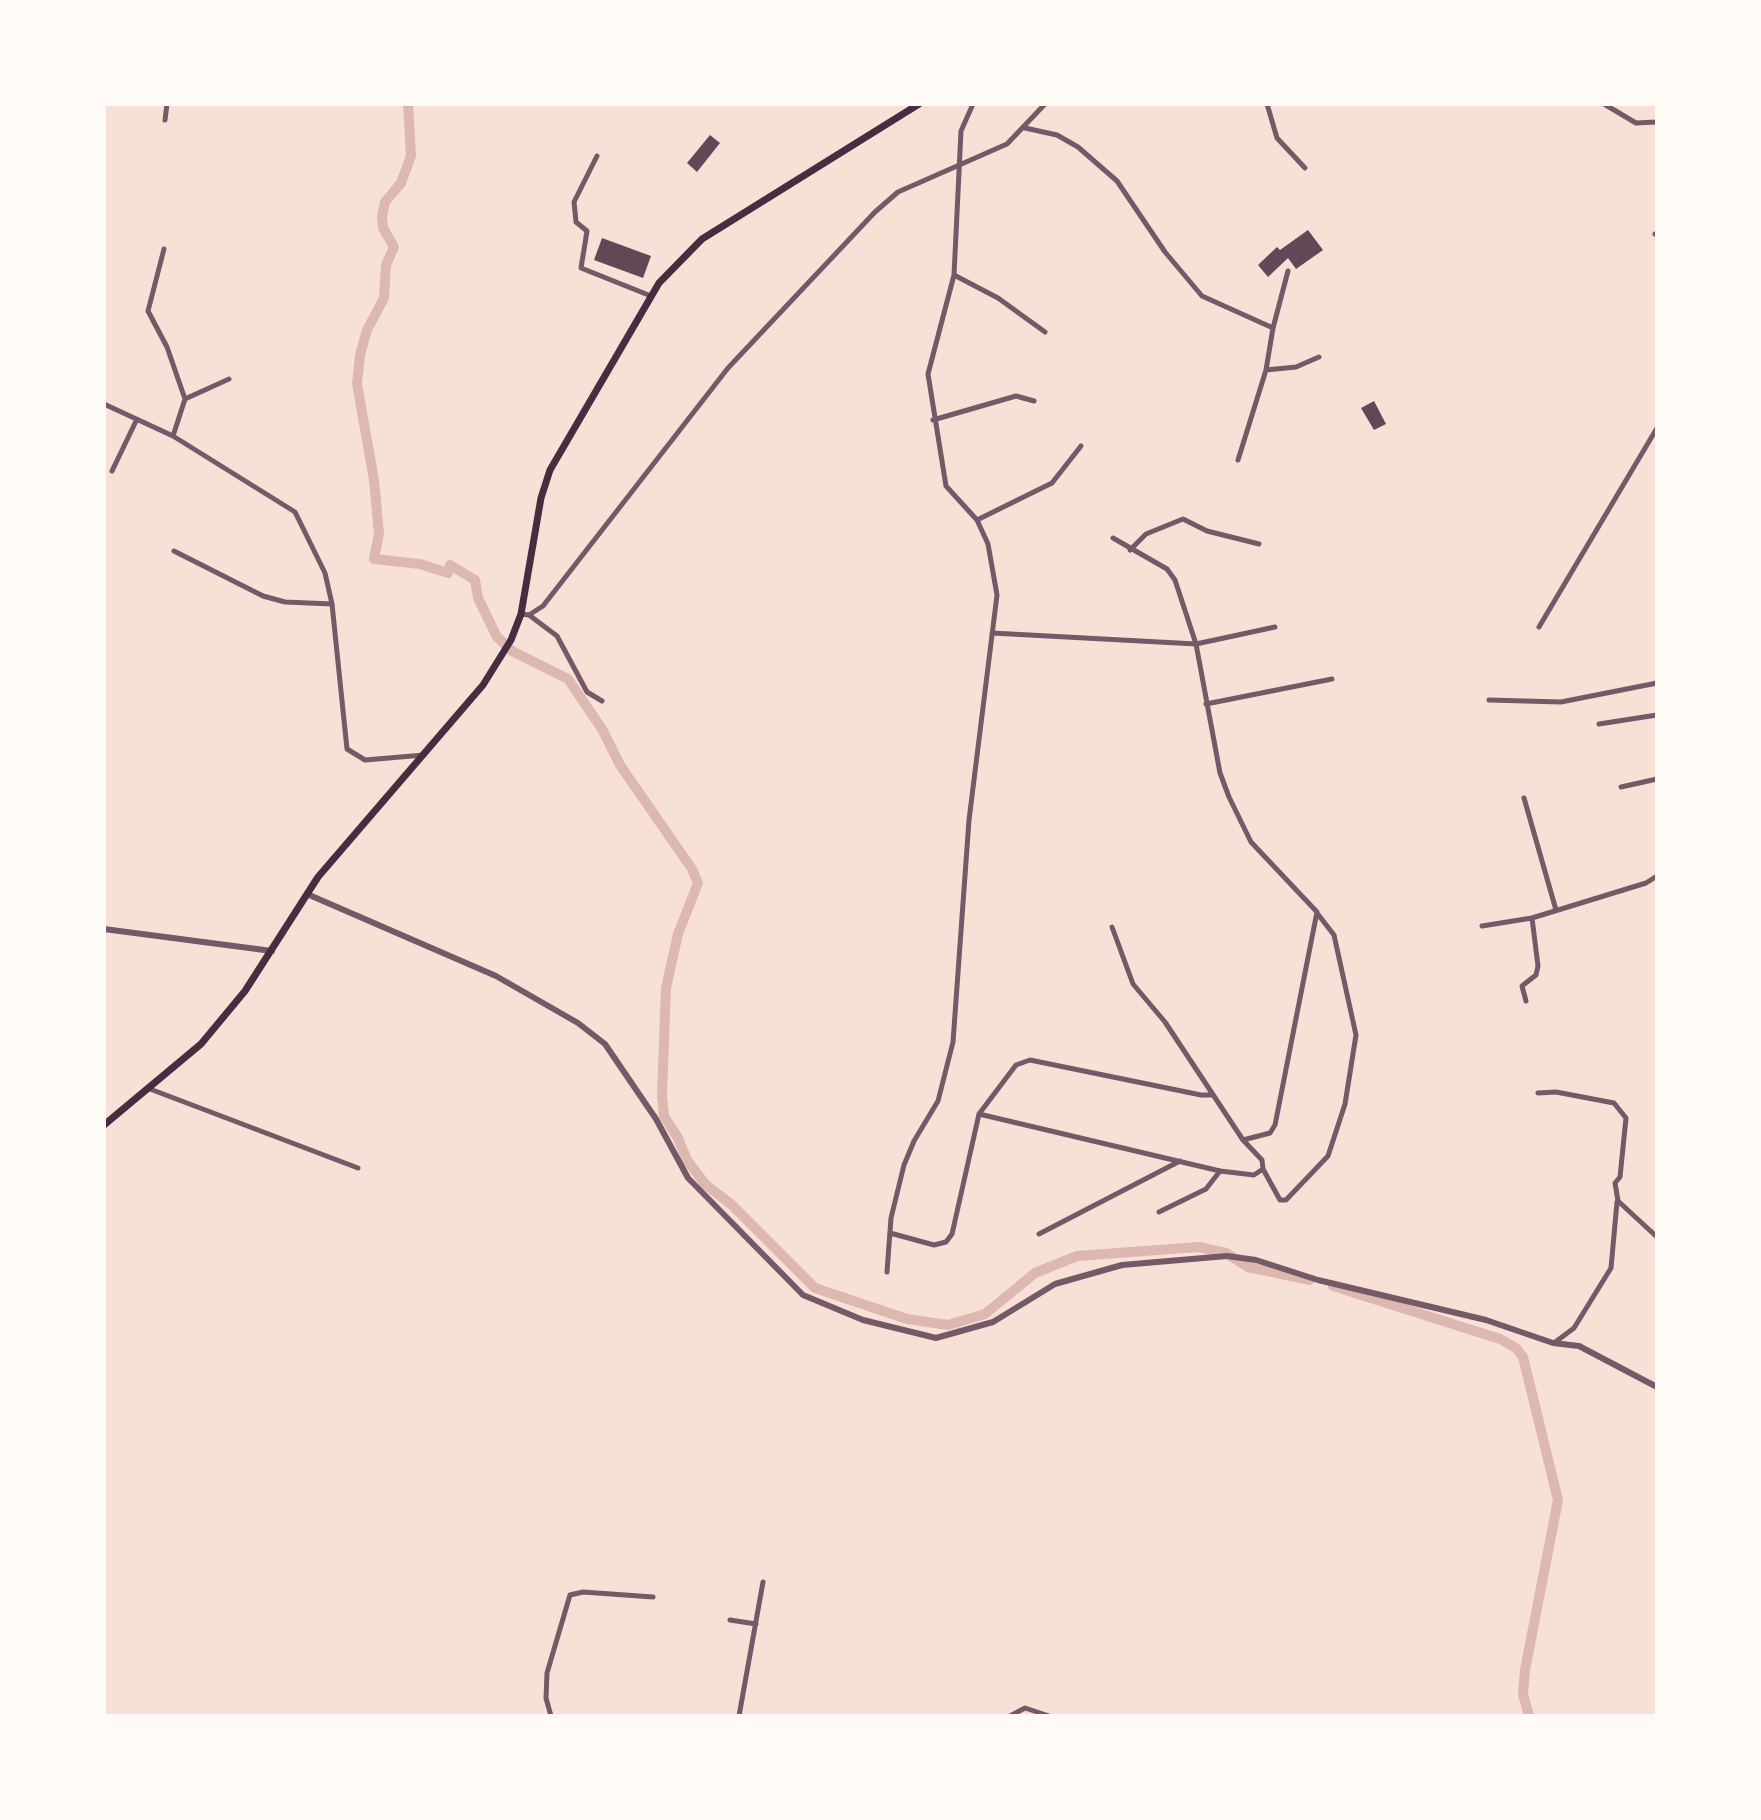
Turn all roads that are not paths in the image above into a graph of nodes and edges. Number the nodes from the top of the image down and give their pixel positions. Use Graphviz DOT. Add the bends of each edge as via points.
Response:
graph roads {
  1 [pos="167,104"];
  2 [pos="919,104"];
  3 [pos="973,104"];
  4 [pos="1045,104"];
  5 [pos="1267,104"];
  6 [pos="1604,104"];
  7 [pos="165,120"];
  8 [pos="1657,122"];
  9 [pos="1024,128"];
  10 [pos="597,156"];
  11 [pos="962,165"];
  12 [pos="1305,168"];
  13 [pos="164,249"];
  14 [pos="1288,271"];
  15 [pos="954,275"];
  16 [pos="651,296"];
  17 [pos="1273,328"];
  18 [pos="1045,332"];
  19 [pos="1319,357"];
  20 [pos="1266,370"];
  21 [pos="229,379"];
  22 [pos="185,399"];
  23 [pos="1034,401"];
  24 [pos="104,404"];
  25 [pos="137,419"];
  26 [pos="933,420"];
  27 [pos="1657,428"];
  28 [pos="173,436"];
  29 [pos="1081,446"];
  30 [pos="1238,460"];
  31 [pos="112,471"];
  32 [pos="977,520"];
  33 [pos="1113,538"];
  34 [pos="1259,544"];
  35 [pos="1130,550"];
  36 [pos="174,551"];
  37 [pos="332,604"];
  38 [pos="525,615"];
  39 [pos="1275,627"];
  40 [pos="1539,627"];
  41 [pos="992,633"];
  42 [pos="1196,644"];
  43 [pos="1332,679"];
  44 [pos="1657,683"];
  45 [pos="1489,700"];
  46 [pos="602,701"];
  47 [pos="1206,704"];
  48 [pos="1657,715"];
  49 [pos="1599,724"];
  50 [pos="425,754"];
  51 [pos="1657,779"];
  52 [pos="1621,787"];
  53 [pos="1524,798"];
  54 [pos="1657,876"];
  55 [pos="307,894"];
  56 [pos="1556,910"];
  57 [pos="1317,912"];
  58 [pos="1532,918"];
  59 [pos="1482,926"];
  60 [pos="1112,927"];
  61 [pos="104,929"];
  62 [pos="272,951"];
  63 [pos="1526,1001"];
  64 [pos="150,1089"];
  65 [pos="1538,1093"];
  66 [pos="1212,1095"];
  67 [pos="979,1114"];
  68 [pos="104,1125"];
  69 [pos="1243,1140"];
  70 [pos="1180,1161"];
  71 [pos="358,1168"];
  72 [pos="1263,1169"];
  73 [pos="1220,1171"];
  74 [pos="1618,1201"];
  75 [pos="1159,1212"];
  76 [pos="890,1233"];
  77 [pos="1039,1234"];
  78 [pos="1657,1237"];
  79 [pos="887,1272"];
  80 [pos="1553,1343"];
  81 [pos="1657,1387"];
  82 [pos="763,1582"];
  83 [pos="653,1597"];
  84 [pos="730,1620"];
  85 [pos="756,1624"];
  86 [pos="551,1716"];
  87 [pos="739,1716"];
  88 [pos="1010,1716"];
  89 [pos="1049,1716"];
  1 -- 7 [label="street"];
  2 -- 16 [label="main road" via="702,239 668,271"];
  3 -- 11 [label="street" via="961,131"];
  4 -- 9 [label="street"];
  5 -- 12 [label="street" via="1277,138"];
  6 -- 8 [label="street" via="1636,123"];
  9 -- 11 [label="street" via="1007,144"];
  9 -- 17 [label="street" via="1057,135 1117,181 1202,296"];
  10 -- 16 [label="street" via="574,202 576,222 587,231 581,268"];
  11 -- 15 [label="street"];
  11 -- 38 [label="street" via="898,192 875,212 728,368 543,606"];
  13 -- 22 [label="street" via="148,311"];
  14 -- 17 [label="street"];
  15 -- 18 [label="street"];
  15 -- 26 [label="street" via="928,374"];
  16 -- 38 [label="main road" via="550,470 541,498"];
  17 -- 20 [label="street"];
  19 -- 20 [label="street" via="1296,367"];
  20 -- 30 [label="street"];
  21 -- 22 [label="street"];
  22 -- 28 [label="street"];
  23 -- 26 [label="street" via="1016,396"];
  24 -- 25 [label="street"];
  25 -- 28 [label="street"];
  25 -- 31 [label="street"];
  26 -- 32 [label="street" via="946,486"];
  27 -- 40 [label="street"];
  28 -- 37 [label="street" via="295,512 321,561"];
  29 -- 32 [label="street" via="1052,483"];
  32 -- 41 [label="street" via="988,544 997,595"];
  33 -- 35 [label="street"];
  34 -- 35 [label="street" via="1183,519 1146,534"];
  35 -- 42 [label="street" via="1167,569 1175,580"];
  36 -- 37 [label="street" via="263,596"];
  37 -- 50 [label="street" via="347,749 365,760"];
  38 -- 46 [label="street" via="557,636 587,692"];
  38 -- 50 [label="main road" via="483,685"];
  39 -- 42 [label="street"];
  41 -- 42 [label="street"];
  41 -- 76 [label="street" via="969,820 953,1042 938,1101 904,1165"];
  42 -- 47 [label="street"];
  43 -- 47 [label="street"];
  44 -- 45 [label="street" via="1561,702"];
  47 -- 57 [label="street" via="1220,773 1251,842"];
  48 -- 49 [label="street"];
  50 -- 55 [label="main road"];
  51 -- 52 [label="street"];
  53 -- 56 [label="street"];
  54 -- 56 [label="street"];
  55 -- 62 [label="main road"];
  55 -- 80 [label="street" via="496,976 578,1023 605,1044 648,1105 688,1178 803,1295 863,1320 936,1338 993,1322 1055,1284 1122,1265 1227,1256 1486,1320"];
  56 -- 58 [label="street"];
  57 -- 69 [label="street" via="1275,1125 1270,1133"];
  57 -- 72 [label="street" via="1334,935 1356,1035 1345,1104 1328,1156 1286,1200 1280,1200"];
  58 -- 59 [label="street"];
  58 -- 63 [label="street" via="1538,966 1536,975 1522,986"];
  60 -- 66 [label="street" via="1133,984 1165,1022"];
  61 -- 62 [label="street"];
  62 -- 64 [label="main road" via="201,1044"];
  64 -- 68 [label="main road"];
  64 -- 71 [label="street"];
  65 -- 74 [label="street" via="1614,1103 1626,1118 1615,1183"];
  66 -- 67 [label="street" via="1030,1060 1016,1065"];
  66 -- 69 [label="street"];
  67 -- 70 [label="street"];
  67 -- 76 [label="street" via="952,1234 934,1245"];
  69 -- 72 [label="street" via="1262,1160"];
  70 -- 73 [label="street"];
  70 -- 77 [label="street"];
  72 -- 73 [label="street" via="1254,1175"];
  73 -- 75 [label="street" via="1206,1189"];
  74 -- 78 [label="street"];
  74 -- 80 [label="street" via="1611,1268 1574,1328"];
  76 -- 79 [label="street"];
  80 -- 81 [label="street" via="1579,1346"];
  82 -- 85 [label="street"];
  83 -- 86 [label="street" via="570,1595 547,1673"];
  84 -- 85 [label="street"];
  85 -- 87 [label="street"];
  88 -- 89 [label="street" via="1025,1708"];
}
